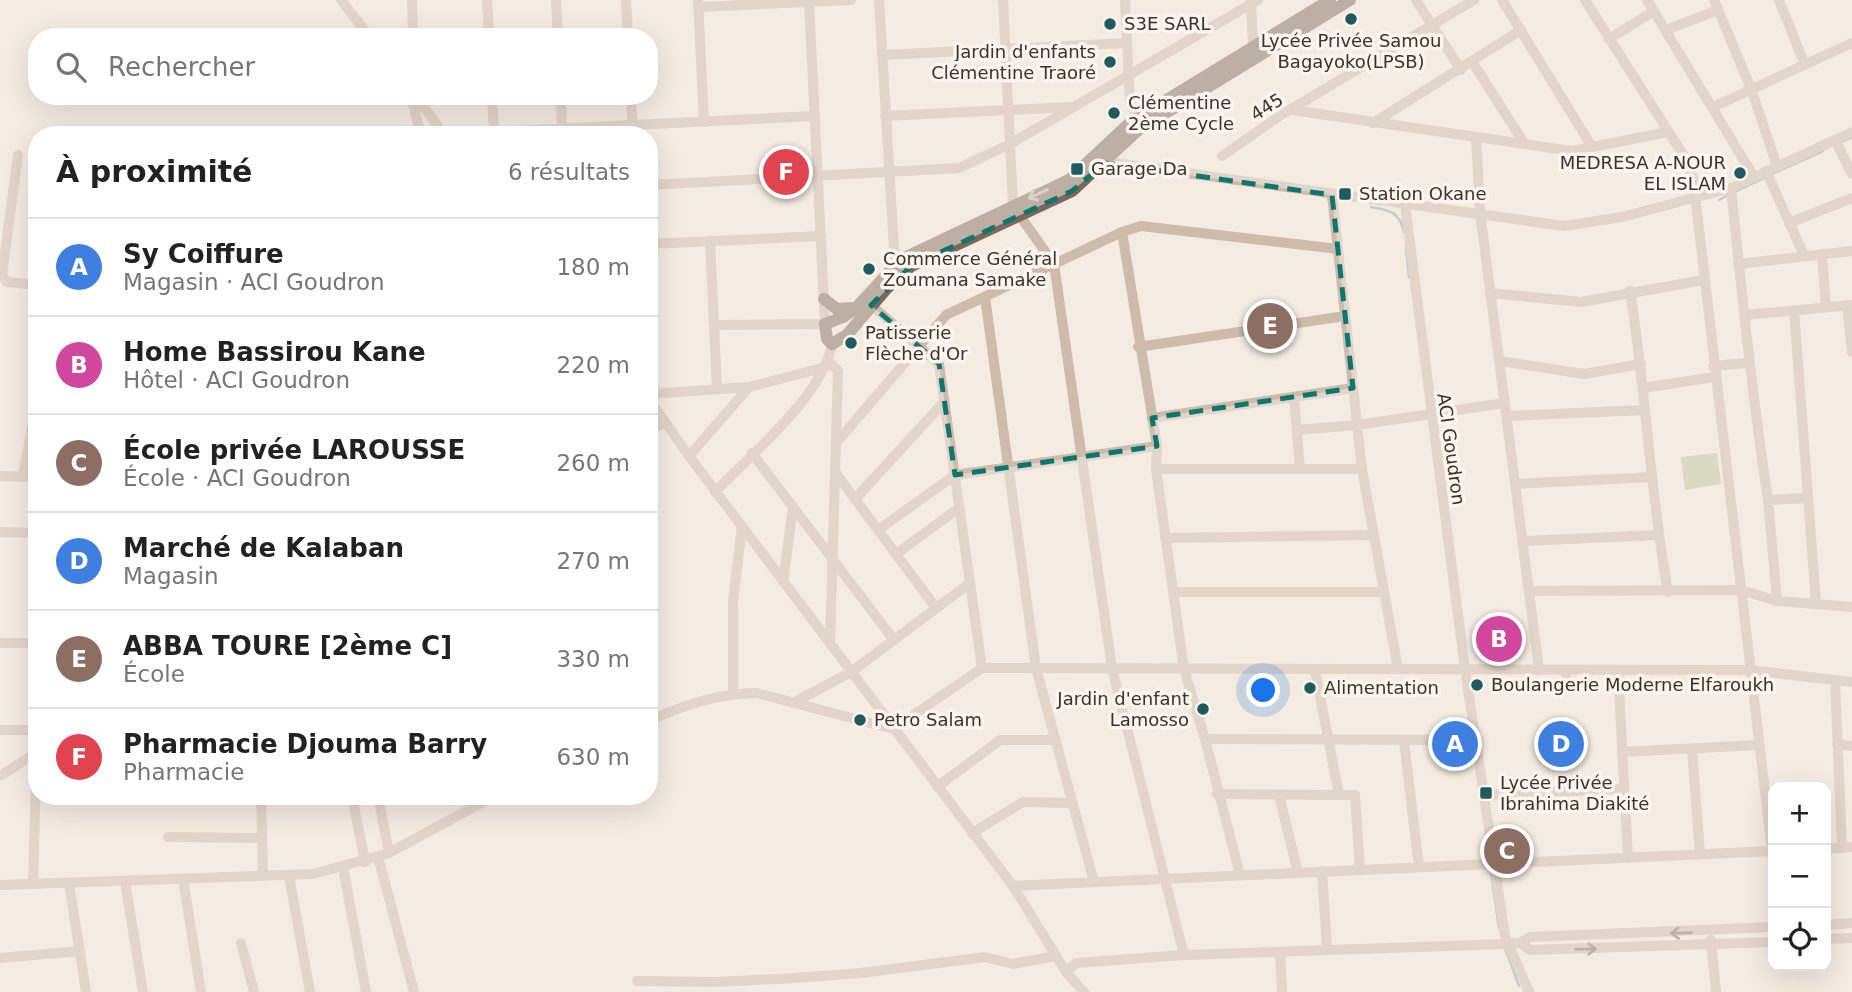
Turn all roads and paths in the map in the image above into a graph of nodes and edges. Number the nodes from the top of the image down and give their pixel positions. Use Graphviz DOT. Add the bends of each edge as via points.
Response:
graph roads {
  1 [pos="342,0"];
  2 [pos="412,0"];
  3 [pos="488,0"];
  4 [pos="556,0"];
  5 [pos="626,0"];
  6 [pos="851,0"];
  7 [pos="879,0"];
  8 [pos="1003,0"];
  9 [pos="1125,0"];
  10 [pos="1330,0"];
  11 [pos="1350,0"];
  12 [pos="1416,0"];
  13 [pos="1474,0"];
  14 [pos="1502,0"];
  15 [pos="1586,0"];
  16 [pos="1647,0"];
  17 [pos="1779,0"];
  18 [pos="1253,1"];
  19 [pos="808,2"];
  20 [pos="698,4"];
  21 [pos="1716,5"];
  22 [pos="1654,12"];
  23 [pos="1433,26"];
  24 [pos="363,28"];
  25 [pos="413,28"];
  26 [pos="489,28"];
  27 [pos="558,28"];
  28 [pos="628,28"];
  29 [pos="1521,30"];
  30 [pos="1666,30"];
  31 [pos="1609,39"];
  32 [pos="1127,43"];
  33 [pos="1852,43"];
  34 [pos="1253,46"];
  35 [pos="1005,49"];
  36 [pos="882,55"];
  37 [pos="1473,63"];
  38 [pos="1805,65"];
  39 [pos="1461,70"];
  40 [pos="1129,74"];
  41 [pos="1752,91"];
  42 [pos="415,105"];
  43 [pos="420,105"];
  44 [pos="492,105"];
  45 [pos="561,105"];
  46 [pos="632,105"];
  47 [pos="1075,107"];
  48 [pos="1713,107"];
  49 [pos="1008,110"];
  50 [pos="1292,110"];
  51 [pos="885,116"];
  52 [pos="814,117"];
  53 [pos="1138,117"];
  54 [pos="704,122"];
  55 [pos="1373,123"];
  56 [pos="419,126"];
  57 [pos="437,126"];
  58 [pos="494,126"];
  59 [pos="562,126"];
  60 [pos="633,126"];
  61 [pos="658,127"];
  62 [pos="1668,132"];
  63 [pos="1852,132"];
  64 [pos="1476,138"];
  65 [pos="1835,139"];
  66 [pos="1524,143"];
  67 [pos="1010,144"];
  68 [pos="1592,147"];
  69 [pos="18,155"];
  70 [pos="1222,156"];
  71 [pos="1100,160"];
  72 [pos="1777,166"];
  73 [pos="1766,172"];
  74 [pos="888,174"];
  75 [pos="1852,174"];
  76 [pos="817,177"];
  77 [pos="1754,177"];
  78 [pos="658,185"];
  79 [pos="1731,188"];
  80 [pos="1332,195"];
  81 [pos="1694,198"];
  82 [pos="1852,198"];
  83 [pos="1405,205"];
  84 [pos="1016,211"];
  85 [pos="1480,212"];
  86 [pos="1789,223"];
  87 [pos="1122,232"];
  88 [pos="821,236"];
  89 [pos="710,241"];
  90 [pos="658,244"];
  91 [pos="1338,249"];
  92 [pos="1852,251"];
  93 [pos="1822,254"];
  94 [pos="1804,255"];
  95 [pos="1054,264"];
  96 [pos="1738,264"];
  97 [pos="895,265"];
  98 [pos="1704,280"];
  99 [pos="28,284"];
  100 [pos="1630,291"];
  101 [pos="1490,293"];
  102 [pos="985,297"];
  103 [pos="824,299"];
  104 [pos="1850,305"];
  105 [pos="871,306"];
  106 [pos="857,307"];
  107 [pos="1826,307"];
  108 [pos="1794,310"];
  109 [pos="1745,315"];
  110 [pos="1345,316"];
  111 [pos="825,324"];
  112 [pos="714,325"];
  113 [pos="832,344"];
  114 [pos="918,346"];
  115 [pos="1138,347"];
  116 [pos="1852,352"];
  117 [pos="1500,361"];
  118 [pos="1747,363"];
  119 [pos="827,364"];
  120 [pos="1641,364"];
  121 [pos="1713,372"];
  122 [pos="749,387"];
  123 [pos="1353,388"];
  124 [pos="1643,388"];
  125 [pos="717,389"];
  126 [pos="658,393"];
  127 [pos="1294,397"];
  128 [pos="944,402"];
  129 [pos="1505,403"];
  130 [pos="1645,410"];
  131 [pos="658,412"];
  132 [pos="1431,414"];
  133 [pos="1507,416"];
  134 [pos="1152,418"];
  135 [pos="665,422"];
  136 [pos="1357,425"];
  137 [pos="658,426"];
  138 [pos="1297,430"];
  139 [pos="836,443"];
  140 [pos="1157,446"];
  141 [pos="28,449"];
  142 [pos="752,453"];
  143 [pos="1080,456"];
  144 [pos="689,457"];
  145 [pos="1009,467"];
  146 [pos="1156,469"];
  147 [pos="1300,469"];
  148 [pos="1362,469"];
  149 [pos="835,472"];
  150 [pos="955,475"];
  151 [pos="0,476"];
  152 [pos="23,477"];
  153 [pos="28,477"];
  154 [pos="1652,477"];
  155 [pos="1516,484"];
  156 [pos="715,492"];
  157 [pos="1808,498"];
  158 [pos="855,499"];
  159 [pos="1768,500"];
  160 [pos="793,507"];
  161 [pos="960,508"];
  162 [pos="741,527"];
  163 [pos="878,530"];
  164 [pos="0,532"];
  165 [pos="28,533"];
  166 [pos="1658,535"];
  167 [pos="1374,536"];
  168 [pos="1165,538"];
  169 [pos="1522,541"];
  170 [pos="896,554"];
  171 [pos="832,561"];
  172 [pos="783,582"];
  173 [pos="970,583"];
  174 [pos="1741,590"];
  175 [pos="1529,591"];
  176 [pos="1173,592"];
  177 [pos="1384,592"];
  178 [pos="1668,592"];
  179 [pos="1777,601"];
  180 [pos="1816,603"];
  181 [pos="1852,607"];
  182 [pos="936,608"];
  183 [pos="894,640"];
  184 [pos="0,643"];
  185 [pos="28,643"];
  186 [pos="830,644"];
  187 [pos="982,668"];
  188 [pos="1036,668"];
  189 [pos="1112,668"];
  190 [pos="1184,669"];
  191 [pos="1398,669"];
  192 [pos="1315,670"];
  193 [pos="1465,670"];
  194 [pos="1539,670"];
  195 [pos="1566,670"];
  196 [pos="1619,670"];
  197 [pos="1749,670"];
  198 [pos="850,672"];
  199 [pos="1835,680"];
  200 [pos="1852,682"];
  201 [pos="1566,686"];
  202 [pos="733,693"];
  203 [pos="797,701"];
  204 [pos="658,718"];
  205 [pos="893,729"];
  206 [pos="0,730"];
  207 [pos="28,730"];
  208 [pos="1205,739"];
  209 [pos="1054,740"];
  210 [pos="1328,740"];
  211 [pos="1478,740"];
  212 [pos="1404,741"];
  213 [pos="1837,744"];
  214 [pos="1758,745"];
  215 [pos="1852,746"];
  216 [pos="1692,748"];
  217 [pos="1622,752"];
  218 [pos="28,758"];
  219 [pos="0,776"];
  220 [pos="937,787"];
  221 [pos="1622,789"];
  222 [pos="1217,794"];
  223 [pos="1279,795"];
  224 [pos="1339,795"];
  225 [pos="1485,795"];
  226 [pos="1072,803"];
  227 [pos="35,805"];
  228 [pos="261,805"];
  229 [pos="354,805"];
  230 [pos="379,805"];
  231 [pos="477,805"];
  232 [pos="972,833"];
  233 [pos="168,837"];
  234 [pos="262,838"];
  235 [pos="1772,845"];
  236 [pos="1847,848"];
  237 [pos="389,853"];
  238 [pos="1700,854"];
  239 [pos="1768,854"];
  240 [pos="378,857"];
  241 [pos="1628,858"];
  242 [pos="365,862"];
  243 [pos="1495,864"];
  244 [pos="344,867"];
  245 [pos="1419,867"];
  246 [pos="1360,870"];
  247 [pos="1322,871"];
  248 [pos="1298,873"];
  249 [pos="1240,875"];
  250 [pos="263,876"];
  251 [pos="289,876"];
  252 [pos="183,879"];
  253 [pos="1165,879"];
  254 [pos="125,881"];
  255 [pos="1094,882"];
  256 [pos="69,883"];
  257 [pos="33,884"];
  258 [pos="0,885"];
  259 [pos="1013,886"];
  260 [pos="1852,923"];
  261 [pos="1831,925"];
  262 [pos="1768,928"];
  263 [pos="1711,932"];
  264 [pos="1852,938"];
  265 [pos="1831,939"];
  266 [pos="1768,942"];
  267 [pos="241,943"];
  268 [pos="1520,943"];
  269 [pos="1507,944"];
  270 [pos="1712,946"];
  271 [pos="1327,949"];
  272 [pos="80,951"];
  273 [pos="1280,952"];
  274 [pos="1184,955"];
  275 [pos="1056,956"];
  276 [pos="0,958"];
  277 [pos="1066,972"];
  278 [pos="637,981"];
  279 [pos="86,992"];
  280 [pos="143,992"];
  281 [pos="201,992"];
  282 [pos="254,992"];
  283 [pos="310,992"];
  284 [pos="366,992"];
  285 [pos="414,992"];
  286 [pos="1084,992"];
  287 [pos="1282,992"];
  288 [pos="1529,992"];
  289 [pos="1716,992"];
  1 -- 24 [label="street"];
  2 -- 25 [label="street"];
  3 -- 26 [label="street"];
  4 -- 27 [label="street"];
  5 -- 28 [label="street"];
  6 -- 19 [label="street"];
  7 -- 36 [label="street"];
  8 -- 35 [label="street"];
  9 -- 32 [label="street"];
  10 -- 34 [label="main road"];
  11 -- 71 [label="main road" via="1138,130"];
  12 -- 23 [label="street"];
  13 -- 23 [label="street, 445"];
  14 -- 29 [label="street"];
  15 -- 31 [label="street"];
  16 -- 22 [label="street"];
  17 -- 38 [label="street"];
  18 -- 34 [label="street"];
  18 -- 40 [label="street"];
  19 -- 20 [label="street"];
  19 -- 52 [label="street"];
  20 -- 54 [label="street"];
  21 -- 30 [label="street"];
  21 -- 41 [label="street"];
  22 -- 30 [label="street"];
  22 -- 31 [label="street"];
  23 -- 39 [label="street"];
  23 -- 50 [label="street, 445"];
  29 -- 37 [label="street"];
  29 -- 68 [label="street"];
  30 -- 48 [label="street"];
  31 -- 62 [label="street"];
  32 -- 35 [label="street"];
  32 -- 40 [label="street"];
  33 -- 38 [label="street"];
  34 -- 53 [label="main road"];
  35 -- 36 [label="street"];
  35 -- 49 [label="street"];
  36 -- 51 [label="street"];
  37 -- 39 [label="street"];
  37 -- 66 [label="street"];
  38 -- 41 [label="street"];
  39 -- 55 [label="street"];
  40 -- 47 [label="street"];
  40 -- 53 [label="street" via="1130,103"];
  41 -- 48 [label="street"];
  41 -- 72 [label="street"];
  42 -- 56 [label="street"];
  43 -- 57 [label="street"];
  44 -- 58 [label="street"];
  45 -- 59 [label="street"];
  46 -- 60 [label="street"];
  47 -- 49 [label="street"];
  47 -- 67 [label="street"];
  48 -- 77 [label="street"];
  49 -- 51 [label="street"];
  49 -- 67 [label="street"];
  50 -- 55 [label="street"];
  50 -- 70 [label="street, 445"];
  51 -- 74 [label="street"];
  52 -- 54 [label="street"];
  52 -- 76 [label="street"];
  53 -- 71 [label="main road" via="1113,136"];
  54 -- 61 [label="street"];
  55 -- 64 [label="street"];
  62 -- 68 [label="street"];
  62 -- 81 [label="street" via="1689,167"];
  63 -- 65 [label="street"];
  64 -- 66 [label="street"];
  64 -- 85 [label="street"];
  65 -- 72 [label="street"];
  65 -- 75 [label="street"];
  66 -- 68 [label="street" via="1572,151"];
  67 -- 74 [label="street" via="959,168"];
  67 -- 84 [label="street"];
  69 -- 99 [label="street" via="2,275 7,282"];
  71 -- 80 [label="street"];
  71 -- 84 [label="main road"];
  72 -- 73 [label="street"];
  73 -- 77 [label="street"];
  73 -- 86 [label="street"];
  74 -- 76 [label="street"];
  74 -- 97 [label="street"];
  76 -- 78 [label="street"];
  76 -- 88 [label="street"];
  77 -- 79 [label="street"];
  79 -- 81 [label="street"];
  79 -- 96 [label="street"];
  80 -- 83 [label="street"];
  80 -- 91 [label="street"];
  81 -- 85 [label="street" via="1564,226"];
  81 -- 98 [label="street"];
  82 -- 86 [label="street"];
  83 -- 85 [label="street"];
  83 -- 132 [label="street, ACI Goudron"];
  84 -- 95 [label="street"];
  84 -- 97 [label="main road" via="919,249"];
  84 -- 105 [label="main road" via="911,266"];
  85 -- 101 [label="street"];
  86 -- 94 [label="street"];
  87 -- 91 [label="street" via="1141,226"];
  87 -- 95 [label="street"];
  87 -- 115 [label="street"];
  88 -- 89 [label="street"];
  88 -- 103 [label="street"];
  89 -- 90 [label="street"];
  89 -- 112 [label="street"];
  91 -- 110 [label="street"];
  92 -- 93 [label="street"];
  93 -- 94 [label="street"];
  93 -- 107 [label="street"];
  94 -- 96 [label="street"];
  95 -- 102 [label="street"];
  95 -- 143 [label="street"];
  96 -- 109 [label="street"];
  97 -- 106 [label="main road"];
  98 -- 100 [label="street"];
  98 -- 121 [label="street"];
  100 -- 101 [label="street" via="1581,302"];
  100 -- 120 [label="street"];
  101 -- 117 [label="street"];
  102 -- 114 [label="street" via="946,315"];
  102 -- 145 [label="street"];
  103 -- 106 [label="main road" via="837,309"];
  103 -- 111 [label="street"];
  104 -- 107 [label="street"];
  104 -- 116 [label="street"];
  105 -- 113 [label="main road" via="847,335"];
  105 -- 114 [label="street"];
  106 -- 111 [label="main road"];
  107 -- 108 [label="street"];
  108 -- 109 [label="street"];
  108 -- 157 [label="street"];
  109 -- 118 [label="street"];
  110 -- 115 [label="street"];
  110 -- 123 [label="street"];
  111 -- 112 [label="street"];
  111 -- 113 [label="main road"];
  112 -- 125 [label="street"];
  113 -- 119 [label="street"];
  114 -- 128 [label="street" via="939,364"];
  114 -- 139 [label="street"];
  115 -- 134 [label="street"];
  117 -- 120 [label="street" via="1584,374"];
  117 -- 129 [label="street"];
  118 -- 121 [label="street"];
  118 -- 159 [label="street"];
  119 -- 122 [label="street"];
  119 -- 139 [label="street" via="838,371"];
  119 -- 142 [label="street"];
  120 -- 124 [label="street"];
  121 -- 124 [label="street"];
  121 -- 174 [label="street"];
  122 -- 125 [label="street"];
  122 -- 144 [label="street"];
  123 -- 127 [label="street"];
  123 -- 136 [label="street"];
  124 -- 130 [label="street"];
  125 -- 126 [label="street"];
  127 -- 134 [label="street"];
  127 -- 138 [label="street"];
  128 -- 150 [label="street"];
  128 -- 158 [label="street"];
  129 -- 132 [label="street"];
  129 -- 133 [label="street"];
  130 -- 133 [label="street"];
  130 -- 154 [label="street"];
  131 -- 135 [label="street"];
  132 -- 136 [label="street"];
  132 -- 193 [label="street, ACI Goudron"];
  133 -- 155 [label="street"];
  134 -- 140 [label="street"];
  135 -- 137 [label="street"];
  135 -- 144 [label="street"];
  136 -- 138 [label="street"];
  136 -- 148 [label="street"];
  138 -- 147 [label="street"];
  139 -- 149 [label="street"];
  140 -- 143 [label="street"];
  140 -- 146 [label="street"];
  141 -- 152 [label="street"];
  142 -- 156 [label="street"];
  142 -- 160 [label="street"];
  143 -- 145 [label="street"];
  143 -- 189 [label="street"];
  144 -- 156 [label="street"];
  145 -- 150 [label="street"];
  145 -- 188 [label="street"];
  146 -- 147 [label="street"];
  146 -- 168 [label="street"];
  147 -- 148 [label="street"];
  148 -- 167 [label="street"];
  149 -- 158 [label="street"];
  149 -- 171 [label="street"];
  150 -- 161 [label="street"];
  150 -- 163 [label="street"];
  151 -- 152 [label="street"];
  152 -- 153 [label="street"];
  154 -- 155 [label="street"];
  154 -- 166 [label="street"];
  155 -- 169 [label="street"];
  156 -- 162 [label="street"];
  157 -- 159 [label="street"];
  157 -- 180 [label="street"];
  158 -- 163 [label="street"];
  159 -- 179 [label="street"];
  160 -- 171 [label="street"];
  160 -- 172 [label="street"];
  161 -- 170 [label="street"];
  161 -- 173 [label="street"];
  162 -- 172 [label="street"];
  162 -- 202 [label="street" via="733,601"];
  163 -- 170 [label="street"];
  164 -- 165 [label="street"];
  166 -- 169 [label="street"];
  166 -- 178 [label="street"];
  167 -- 168 [label="street"];
  167 -- 177 [label="street"];
  168 -- 176 [label="street"];
  169 -- 175 [label="street"];
  170 -- 182 [label="street"];
  171 -- 183 [label="street"];
  171 -- 186 [label="street"];
  172 -- 186 [label="street"];
  173 -- 182 [label="street"];
  173 -- 187 [label="street"];
  174 -- 178 [label="street"];
  174 -- 179 [label="street"];
  174 -- 197 [label="street"];
  175 -- 178 [label="street"];
  175 -- 194 [label="street"];
  176 -- 177 [label="street"];
  176 -- 190 [label="street"];
  177 -- 191 [label="street"];
  179 -- 180 [label="street"];
  180 -- 181 [label="street"];
  182 -- 183 [label="street"];
  183 -- 198 [label="street"];
  184 -- 185 [label="street"];
  186 -- 198 [label="street"];
  187 -- 188 [label="street"];
  187 -- 205 [label="street"];
  188 -- 189 [label="street"];
  188 -- 209 [label="street"];
  189 -- 190 [label="street"];
  189 -- 253 [label="street"];
  190 -- 192 [label="street"];
  190 -- 208 [label="street"];
  191 -- 192 [label="street"];
  191 -- 193 [label="street"];
  192 -- 210 [label="street"];
  193 -- 194 [label="street"];
  193 -- 211 [label="street, ACI Goudron"];
  194 -- 195 [label="street"];
  195 -- 196 [label="street"];
  195 -- 201 [label="street"];
  196 -- 197 [label="street"];
  196 -- 217 [label="street"];
  197 -- 199 [label="street"];
  197 -- 214 [label="street"];
  198 -- 203 [label="street"];
  198 -- 205 [label="street"];
  199 -- 200 [label="street"];
  199 -- 213 [label="street"];
  202 -- 203 [label="street"];
  202 -- 204 [label="street"];
  203 -- 205 [label="street"];
  205 -- 220 [label="street"];
  206 -- 207 [label="street"];
  208 -- 210 [label="street"];
  208 -- 222 [label="street"];
  209 -- 220 [label="street" via="1000,740"];
  209 -- 226 [label="street"];
  210 -- 212 [label="street"];
  210 -- 224 [label="street"];
  211 -- 212 [label="street"];
  211 -- 225 [label="street, ACI Goudron"];
  212 -- 245 [label="street"];
  213 -- 215 [label="street"];
  213 -- 236 [label="street"];
  214 -- 216 [label="street"];
  214 -- 235 [label="street"];
  216 -- 217 [label="street"];
  216 -- 238 [label="street"];
  217 -- 221 [label="street"];
  218 -- 219 [label="street"];
  220 -- 232 [label="street"];
  221 -- 225 [label="street"];
  221 -- 241 [label="street"];
  222 -- 223 [label="street"];
  222 -- 249 [label="street"];
  223 -- 224 [label="street"];
  223 -- 248 [label="street"];
  224 -- 246 [label="street" via="1355,795"];
  225 -- 243 [label="street, ACI Goudron"];
  226 -- 232 [label="street" via="1023,802"];
  226 -- 255 [label="street"];
  227 -- 257 [label="street"];
  228 -- 234 [label="street"];
  229 -- 242 [label="street"];
  230 -- 237 [label="street"];
  231 -- 237 [label="street"];
  232 -- 259 [label="street"];
  233 -- 234 [label="street"];
  234 -- 250 [label="street"];
  237 -- 240 [label="street"];
  238 -- 239 [label="street"];
  238 -- 241 [label="street"];
  240 -- 242 [label="street"];
  240 -- 285 [label="street"];
  241 -- 243 [label="street"];
  242 -- 244 [label="street"];
  243 -- 245 [label="street"];
  243 -- 269 [label="street, ACI Goudron"];
  244 -- 251 [label="street"];
  244 -- 284 [label="street"];
  245 -- 246 [label="street"];
  246 -- 247 [label="street"];
  247 -- 248 [label="street"];
  247 -- 271 [label="street"];
  248 -- 249 [label="street"];
  249 -- 253 [label="street"];
  250 -- 251 [label="street"];
  250 -- 252 [label="street"];
  251 -- 283 [label="street"];
  252 -- 254 [label="street"];
  252 -- 281 [label="street"];
  253 -- 255 [label="street"];
  253 -- 274 [label="street"];
  254 -- 256 [label="street"];
  254 -- 280 [label="street"];
  255 -- 259 [label="street"];
  256 -- 257 [label="street"];
  256 -- 272 [label="street"];
  257 -- 258 [label="street"];
  259 -- 275 [label="street"];
  260 -- 261 [label="street"];
  262 -- 263 [label="street"];
  263 -- 268 [label="street, one-way" via="1530,937"];
  263 -- 270 [label="street"];
  264 -- 265 [label="street"];
  266 -- 270 [label="street"];
  267 -- 282 [label="street"];
  268 -- 269 [label="street"];
  268 -- 270 [label="street, one-way" via="1530,950"];
  269 -- 271 [label="street"];
  269 -- 288 [label="street, ACI Goudron"];
  270 -- 289 [label="street"];
  271 -- 273 [label="street"];
  272 -- 276 [label="street"];
  272 -- 279 [label="street"];
  273 -- 274 [label="street"];
  273 -- 287 [label="street"];
  274 -- 277 [label="street" via="1076,963"];
  275 -- 277 [label="street"];
  275 -- 278 [label="street" via="1013,964 985,957 795,978"];
  277 -- 286 [label="street"];
}
